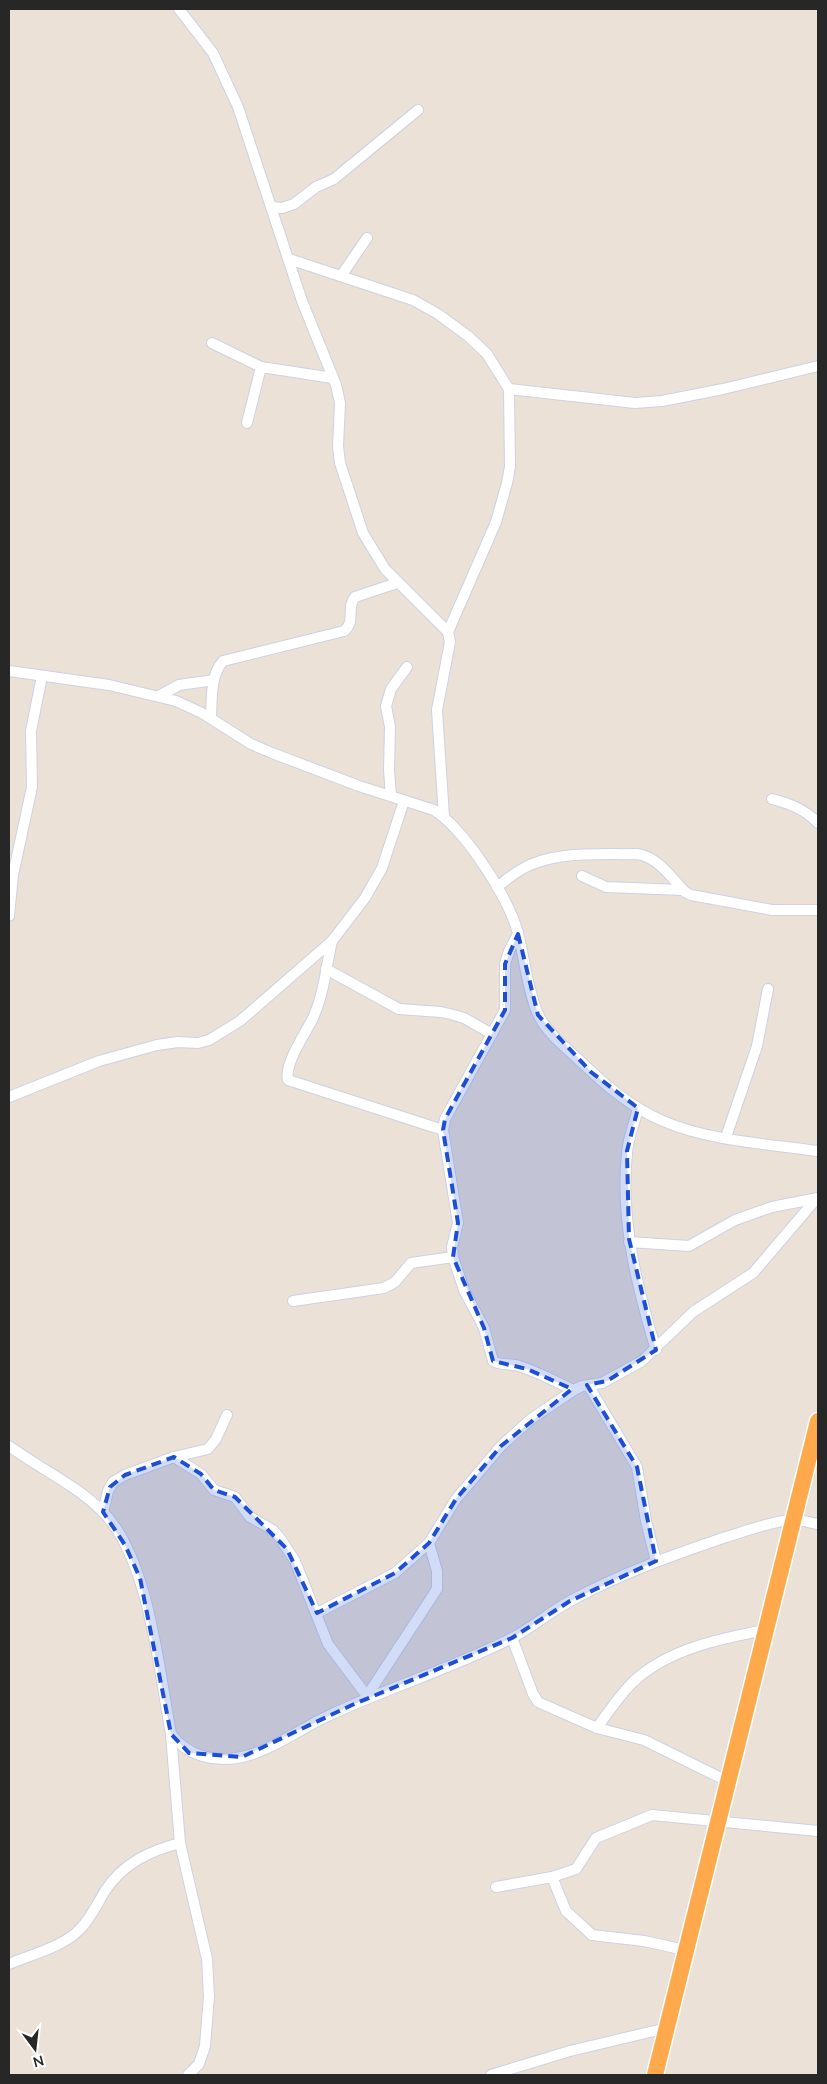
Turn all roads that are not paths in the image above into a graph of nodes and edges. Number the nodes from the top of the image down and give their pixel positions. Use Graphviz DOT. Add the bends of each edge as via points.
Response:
graph roads {
  1 [pos="179,9"];
  2 [pos="418,110"];
  3 [pos="271,208"];
  4 [pos="367,238"];
  5 [pos="289,259"];
  6 [pos="341,276"];
  7 [pos="212,343"];
  8 [pos="818,366"];
  9 [pos="261,367"];
  10 [pos="333,378"];
  11 [pos="509,389"];
  12 [pos="247,423"];
  13 [pos="397,583"];
  14 [pos="448,632"];
  15 [pos="407,667"];
  16 [pos="9,671"];
  17 [pos="42,676"];
  18 [pos="214,680"];
  19 [pos="159,696"];
  20 [pos="211,718"];
  21 [pos="392,796"];
  22 [pos="772,799"];
  23 [pos="404,801"];
  24 [pos="444,817"];
  25 [pos="818,823"];
  26 [pos="582,876"];
  27 [pos="497,887"];
  28 [pos="683,890"];
  29 [pos="818,910"];
  30 [pos="9,916"];
  31 [pos="518,934"];
  32 [pos="332,941"];
  33 [pos="326,969"];
  34 [pos="768,989"];
  35 [pos="492,1034"];
  36 [pos="9,1097"];
  37 [pos="638,1108"];
  38 [pos="443,1130"];
  39 [pos="726,1137"];
  40 [pos="818,1151"];
  41 [pos="818,1198"];
  42 [pos="629,1242"];
  43 [pos="453,1257"];
  44 [pos="293,1302"];
  45 [pos="656,1350"];
  46 [pos="588,1385"];
  47 [pos="574,1390"];
  48 [pos="227,1415"];
  49 [pos="818,1421"];
  50 [pos="9,1446"];
  51 [pos="174,1457"];
  52 [pos="103,1512"];
  53 [pos="792,1520"];
  54 [pos="818,1524"];
  55 [pos="429,1542"];
  56 [pos="656,1561"];
  57 [pos="317,1614"];
  58 [pos="765,1630"];
  59 [pos="512,1638"];
  60 [pos="366,1698"];
  61 [pos="597,1728"];
  62 [pos="171,1734"];
  63 [pos="729,1782"];
  64 [pos="720,1821"];
  65 [pos="818,1831"];
  66 [pos="180,1842"];
  67 [pos="552,1877"];
  68 [pos="496,1887"];
  69 [pos="686,1950"];
  70 [pos="9,1964"];
  71 [pos="667,2028"];
  72 [pos="188,2075"];
  73 [pos="491,2075"];
  74 [pos="655,2075"];
  1 -- 3 [label="street" via="213,52 224,75 238,107"];
  2 -- 3 [label="street" via="334,179 316,187 294,204"];
  3 -- 5 [label="street"];
  4 -- 6 [label="street"];
  5 -- 6 [label="street"];
  5 -- 10 [label="street"];
  6 -- 11 [label="street" via="413,300 451,322 486,354"];
  7 -- 9 [label="street"];
  8 -- 11 [label="street" via="662,401 635,403"];
  9 -- 10 [label="street"];
  9 -- 12 [label="street"];
  10 -- 13 [label="street" via="340,403 340,463 363,533"];
  11 -- 14 [label="street" via="510,460 507,483 496,522"];
  13 -- 14 [label="street"];
  13 -- 18 [label="street" via="355,597 352,600 351,623 344,631 292,646 233,657 218,667"];
  14 -- 24 [label="street" via="450,642 437,710"];
  15 -- 21 [label="street" via="391,689 386,706 390,727"];
  16 -- 17 [label="street"];
  17 -- 19 [label="street"];
  17 -- 30 [label="street" via="31,731 32,787 13,875"];
  18 -- 19 [label="street" via="179,685"];
  18 -- 20 [label="street"];
  19 -- 20 [label="street"];
  20 -- 21 [label="street" via="272,753"];
  21 -- 23 [label="street"];
  22 -- 25 [label="street" via="796,806"];
  23 -- 24 [label="street" via="434,810"];
  23 -- 32 [label="street" via="374,884"];
  24 -- 27 [label="street" via="480,860"];
  26 -- 28 [label="street" via="606,887"];
  27 -- 28 [label="street" via="523,868 540,862 562,857 637,854 656,860"];
  27 -- 31 [label="street"];
  28 -- 29 [label="street" via="699,898 772,910"];
  31 -- 35 [label="street" via="505,964 505,1010"];
  31 -- 37 [label="street" via="538,1015 556,1039 591,1072"];
  32 -- 33 [label="street"];
  32 -- 36 [label="street" via="219,1036 198,1043 156,1045 99,1061"];
  33 -- 35 [label="street" via="398,1010 454,1015"];
  33 -- 38 [label="street" via="316,1008 286,1074 288,1080"];
  34 -- 39 [label="street" via="757,1046"];
  35 -- 38 [label="street" via="445,1119"];
  37 -- 39 [label="street" via="664,1122"];
  37 -- 42 [label="street" via="627,1151"];
  38 -- 43 [label="street" via="458,1222"];
  39 -- 40 [label="street"];
  41 -- 42 [label="street" via="735,1220 690,1246"];
  41 -- 45 [label="street" via="753,1274 693,1312"];
  42 -- 45 [label="street" via="637,1286"];
  43 -- 44 [label="street" via="411,1263 395,1282 378,1289"];
  43 -- 47 [label="street" via="464,1290 484,1328 493,1360 527,1368"];
  45 -- 46 [label="street" via="607,1381"];
  46 -- 47 [label="street"];
  46 -- 56 [label="street" via="637,1467"];
  47 -- 55 [label="street" via="531,1419 501,1446 456,1499"];
  48 -- 51 [label="street" via="208,1449"];
  49 -- 53 [label="highway"];
  50 -- 52 [label="street"];
  51 -- 52 [label="street" via="113,1482"];
  51 -- 57 [label="street" via="201,1474 214,1490 233,1496 250,1517 280,1538 295,1560"];
  52 -- 62 [label="street" via="125,1545 140,1578"];
  53 -- 54 [label="street"];
  53 -- 56 [label="street" via="743,1532"];
  53 -- 58 [label="highway"];
  55 -- 57 [label="street" via="395,1573"];
  55 -- 60 [label="street" via="437,1571 437,1590"];
  56 -- 59 [label="street" via="570,1600"];
  57 -- 60 [label="street" via="328,1644"];
  58 -- 61 [label="street" via="724,1638 656,1665 634,1682"];
  58 -- 63 [label="highway"];
  59 -- 60 [label="street"];
  59 -- 61 [label="street" via="535,1699"];
  60 -- 62 [label="street" via="290,1737 242,1757 200,1756 179,1745"];
  61 -- 63 [label="street" via="644,1740"];
  62 -- 66 [label="street"];
  63 -- 64 [label="highway"];
  64 -- 65 [label="street"];
  64 -- 67 [label="street" via="656,1814 646,1817 600,1836 576,1869"];
  64 -- 69 [label="highway"];
  66 -- 70 [label="street" via="157,1849 122,1870 88,1920 69,1938"];
  66 -- 72 [label="street" via="206,1959 209,1996 205,2046 199,2064"];
  67 -- 68 [label="street"];
  67 -- 69 [label="street" via="566,1911 592,1935"];
  69 -- 71 [label="highway"];
  71 -- 73 [label="street" via="570,2050"];
  71 -- 74 [label="highway"];
}
